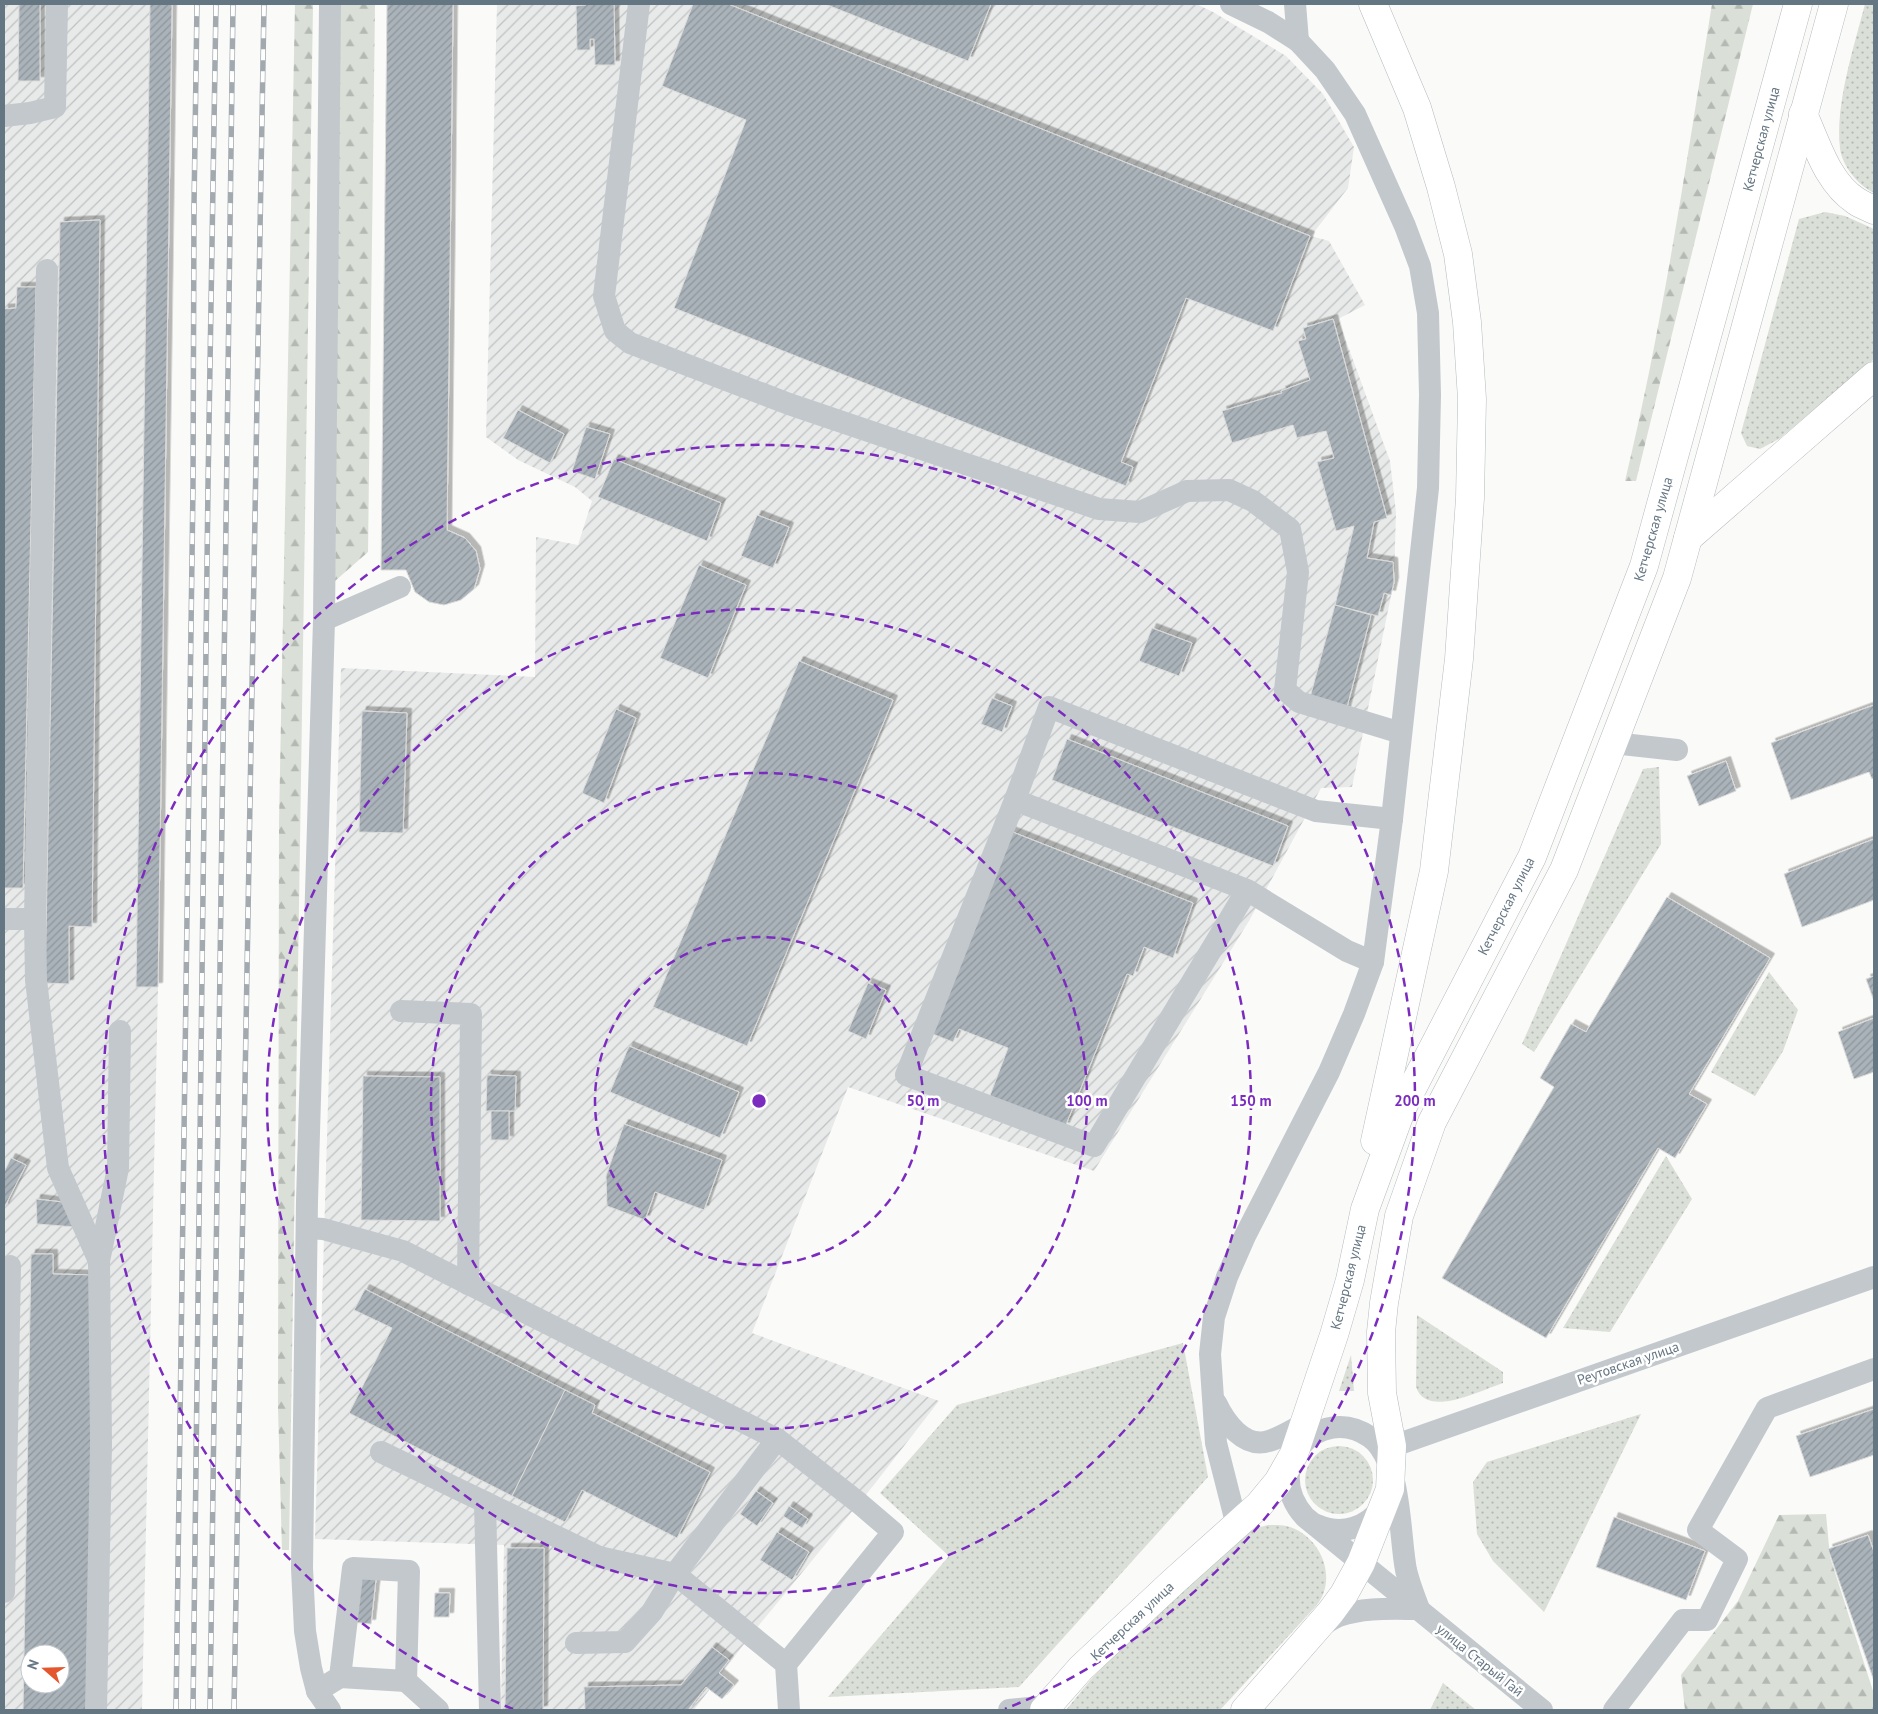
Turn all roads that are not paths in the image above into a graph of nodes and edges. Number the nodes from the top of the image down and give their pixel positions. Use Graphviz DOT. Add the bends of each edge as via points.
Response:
graph roads {
  1 [pos="57,4"];
  2 [pos="330,4"];
  3 [pos="639,4"];
  4 [pos="1231,4"];
  5 [pos="1295,4"];
  6 [pos="1373,4"];
  7 [pos="1798,4"];
  8 [pos="1834,4"];
  9 [pos="1298,42"];
  10 [pos="1803,114"];
  11 [pos="4,116"];
  12 [pos="1874,210"];
  13 [pos="47,270"];
  14 [pos="1874,376"];
  15 [pos="1688,538"];
  16 [pos="400,587"];
  17 [pos="324,620"];
  18 [pos="1401,733"];
  19 [pos="1613,743"];
  20 [pos="1677,750"];
  21 [pos="1015,800"];
  22 [pos="1392,819"];
  23 [pos="1247,890"];
  24 [pos="4,919"];
  25 [pos="35,919"];
  26 [pos="1373,962"];
  27 [pos="402,1011"];
  28 [pos="120,1031"];
  29 [pos="1365,1209"];
  30 [pos="307,1228"];
  31 [pos="99,1261"];
  32 [pos="10,1266"];
  33 [pos="1874,1277"];
  34 [pos="468,1284"];
  35 [pos="1874,1369"];
  36 [pos="1213,1398"];
  37 [pos="1305,1424"];
  38 [pos="777,1439"];
  39 [pos="381,1452"];
  40 [pos="1294,1454"];
  41 [pos="1388,1457"];
  42 [pos="485,1502"];
  43 [pos="1385,1502"];
  44 [pos="1305,1517"];
  45 [pos="1237,1526"];
  46 [pos="1361,1563"];
  47 [pos="675,1574"];
  48 [pos="4,1592"];
  49 [pos="1419,1610"];
  50 [pos="1316,1629"];
  51 [pos="576,1643"];
  52 [pos="786,1664"];
  53 [pos="340,1678"];
  54 [pos="406,1681"];
  55 [pos="317,1691"];
  56 [pos="1046,1708"];
  57 [pos="96,1710"];
  58 [pos="330,1710"];
  59 [pos="438,1710"];
  60 [pos="490,1710"];
  61 [pos="789,1710"];
  62 [pos="1009,1710"];
  63 [pos="1245,1710"];
  64 [pos="1542,1710"];
  65 [pos="1614,1710"];
  1 -- 11 [label="street" via="55,107"];
  2 -- 17 [label="street"];
  3 -- 18 [label="street" via="604,296 615,331 630,343 789,404 1098,510 1140,512 1187,491 1229,490 1253,501 1290,529 1298,572 1285,690 1299,702"];
  4 -- 9 [label="street" via="1268,22"];
  5 -- 9 [label="street"];
  6 -- 29 [label="main road" via="1417,108 1442,187 1458,254 1472,399 1470,498 1460,659 1434,871 1377,1127"];
  7 -- 29 [label="main road, Кетчерская улица" via="1644,566 1532,857 1402,1108"];
  8 -- 10 [label="main road"];
  9 -- 18 [label="street" via="1326,70 1355,114 1420,266 1428,313 1428,488"];
  10 -- 12 [label="main road" via="1837,184 1856,201"];
  10 -- 15 [label="main road"];
  13 -- 25 [label="street"];
  14 -- 15 [label="main road"];
  15 -- 19 [label="main road" via="1677,578"];
  16 -- 17 [label="street"];
  17 -- 30 [label="street"];
  18 -- 22 [label="street"];
  19 -- 20 [label="street"];
  19 -- 41 [label="main road" via="1564,870 1432,1122 1399,1216 1381,1332"];
  21 -- 22 [label="street" via="1049,707 1316,810"];
  21 -- 23 [label="street"];
  21 -- 23 [label="street" via="906,1075 1094,1146"];
  22 -- 26 [label="street"];
  23 -- 26 [label="street" via="1347,951"];
  24 -- 25 [label="street"];
  25 -- 31 [label="street" via="36,980 58,1168"];
  26 -- 36 [label="street" via="1328,1072 1227,1277 1211,1336"];
  27 -- 34 [label="street" via="471,1014"];
  28 -- 31 [label="street" via="118,1168"];
  29 -- 37 [label="main road, Кетчерская улица" via="1342,1307"];
  30 -- 34 [label="street" via="323,1229 403,1251"];
  30 -- 55 [label="street" via="302,1568 305,1631"];
  31 -- 57 [label="street" via="101,1444"];
  32 -- 48 [label="street"];
  33 -- 41 [label="street, Реутовская улица"];
  34 -- 38 [label="street"];
  35 -- 65 [label="street" via="1766,1408 1698,1530 1738,1560 1707,1620 1683,1620"];
  36 -- 37 [label="street" via="1231,1427 1245,1438 1258,1442 1268,1442"];
  36 -- 45 [label="street" via="1216,1443"];
  37 -- 40 [label="main road, Кетчерская улица"];
  38 -- 47 [label="street"];
  38 -- 52 [label="street" via="893,1532"];
  39 -- 42 [label="street"];
  40 -- 41 [label="street" via="1315,1434 1341,1427 1370,1437"];
  40 -- 44 [label="street, улица Старый Гай" via="1289,1469 1289,1489"];
  40 -- 45 [label="main road, Кетчерская улица" via="1269,1494"];
  41 -- 43 [label="main road" via="1390,1489"];
  41 -- 49 [label="street" via="1399,1510 1406,1571"];
  42 -- 47 [label="street" via="599,1557"];
  42 -- 60 [label="street"];
  43 -- 44 [label="street, улица Старый Гай" via="1366,1523 1345,1530 1323,1528"];
  43 -- 46 [label="main road"];
  44 -- 46 [label="street, улица Старый Гай"];
  45 -- 56 [label="main road, Кетчерская улица" via="1081,1668"];
  46 -- 49 [label="street, улица Старый Гай"];
  46 -- 50 [label="main road" via="1344,1594"];
  47 -- 51 [label="street" via="652,1612 625,1642"];
  47 -- 52 [label="street"];
  49 -- 50 [label="street" via="1387,1608 1355,1612 1339,1616"];
  49 -- 64 [label="street, улица Старый Гай"];
  50 -- 63 [label="main road"];
  52 -- 61 [label="street"];
  53 -- 54 [label="street"];
  53 -- 54 [label="street" via="353,1568 409,1571"];
  53 -- 55 [label="street"];
  54 -- 59 [label="street"];
  55 -- 58 [label="street"];
  56 -- 62 [label="street"];
}
